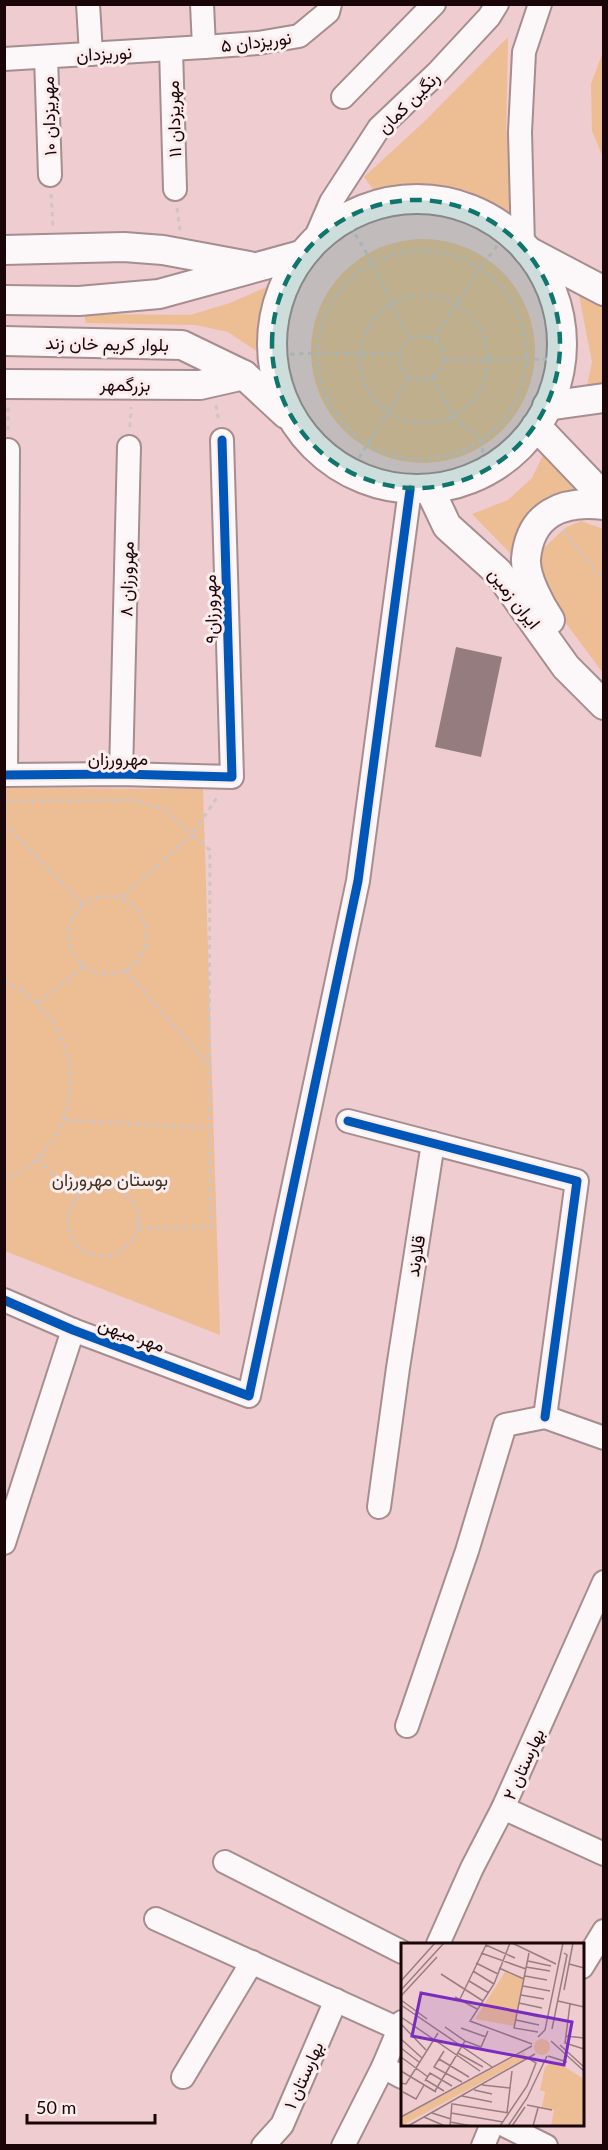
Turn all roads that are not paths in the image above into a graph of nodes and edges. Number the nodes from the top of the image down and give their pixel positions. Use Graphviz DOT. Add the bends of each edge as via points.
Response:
graph roads {
  1 [pos="88,4"];
  2 [pos="202,4"];
  3 [pos="330,4"];
  4 [pos="434,4"];
  5 [pos="497,4"];
  6 [pos="540,4"];
  7 [pos="204,47"];
  8 [pos="171,49"];
  9 [pos="91,54"];
  10 [pos="46,57"];
  11 [pos="4,59"];
  12 [pos="344,98"];
  13 [pos="50,175"];
  14 [pos="175,189"];
  15 [pos="520,243"];
  16 [pos="308,247"];
  17 [pos="4,250"];
  18 [pos="254,267"];
  19 [pos="575,276"];
  20 [pos="603,276"];
  21 [pos="603,291"];
  22 [pos="4,300"];
  23 [pos="4,341"];
  24 [pos="244,375"];
  25 [pos="7,384"];
  26 [pos="603,398"];
  27 [pos="542,416"];
  28 [pos="293,420"];
  29 [pos="222,440"];
  30 [pos="129,447"];
  31 [pos="8,450"];
  32 [pos="420,490"];
  33 [pos="603,497"];
  34 [pos="603,505"];
  35 [pos="603,704"];
  36 [pos="121,774"];
  37 [pos="5,775"];
  38 [pos="232,777"];
  39 [pos="348,1121"];
  40 [pos="433,1143"];
  41 [pos="4,1300"];
  42 [pos="73,1330"];
  43 [pos="545,1417"];
  44 [pos="603,1438"];
  45 [pos="379,1507"];
  46 [pos="4,1543"];
  47 [pos="603,1582"];
  48 [pos="407,1726"];
  49 [pos="503,1808"];
  50 [pos="603,1854"];
  51 [pos="225,1862"];
  52 [pos="156,1919"];
  53 [pos="603,1931"];
  54 [pos="438,1943"];
  55 [pos="401,1951"];
  56 [pos="252,1962"];
  57 [pos="584,1964"];
  58 [pos="336,2000"];
  59 [pos="401,2025"];
  60 [pos="393,2072"];
  61 [pos="183,2077"];
  62 [pos="491,2126"];
  63 [pos="506,2126"];
  64 [pos="263,2145"];
  65 [pos="343,2145"];
  66 [pos="483,2145"];
  67 [pos="546,2145"];
  1 -- 9 [label="street"];
  2 -- 7 [label="street"];
  3 -- 7 [label="street, نوریزدان ۵" via="328,12 299,36"];
  4 -- 12 [label="street"];
  5 -- 16 [label="street, رنگین کمان" via="437,73 379,128 331,202"];
  6 -- 15 [label="street" via="524,52"];
  7 -- 8 [label="street, نوریزدان"];
  8 -- 9 [label="street, نوریزدان"];
  8 -- 14 [label="street, مهریزدان ۱۱"];
  9 -- 10 [label="street, نوریزدان"];
  10 -- 11 [label="street, نوریزدان"];
  10 -- 13 [label="street, مهریزدان ۱۰"];
  15 -- 16 [label="main road" via="484,215 457,204 399,199 371,205 345,217"];
  15 -- 19 [label="main road"];
  15 -- 27 [label="main road" via="549,284 561,340 556,383"];
  16 -- 18 [label="main road"];
  16 -- 28 [label="main road" via="283,286 273,320 272,355 278,389"];
  17 -- 18 [label="main road" via="124,247"];
  18 -- 22 [label="main road" via="159,294 79,301"];
  19 -- 20 [label="main road"];
  19 -- 21 [label="main road"];
  23 -- 24 [label="main road, بلوار کریم خان زند" via="182,345"];
  24 -- 25 [label="main road, بزرگمهر" via="200,385"];
  24 -- 28 [label="main road, بلوار کریم خان زند"];
  26 -- 27 [label="main road"];
  27 -- 32 [label="main road" via="513,452 484,472"];
  27 -- 33 [label="main road"];
  28 -- 32 [label="main road" via="323,455 349,473"];
  29 -- 38 [label="street, مهرورزان۹"];
  30 -- 36 [label="street, مهرورزان ۸"];
  31 -- 37 [label="street"];
  32 -- 35 [label="main road, ایران زمین" via="447,526 498,572 566,668"];
  32 -- 42 [label="street, مهر میهن" via="358,880 249,1396"];
  34 -- 35 [label="main road" via="567,505 549,514 533,532 526,560 536,598"];
  36 -- 37 [label="street, مهرورزان"];
  36 -- 38 [label="street, مهرورزان"];
  39 -- 40 [label="street"];
  40 -- 43 [label="street" via="577,1180"];
  40 -- 45 [label="street, قلاوند"];
  41 -- 42 [label="street, مهر میهن"];
  42 -- 46 [label="street"];
  43 -- 44 [label="street"];
  43 -- 48 [label="street" via="505,1425"];
  47 -- 49 [label="street, بهارستان ۲"];
  49 -- 50 [label="street"];
  49 -- 54 [label="street, بهارستان ۲"];
  51 -- 55 [label="street"];
  52 -- 56 [label="street"];
  53 -- 57 [label="street"];
  56 -- 58 [label="street"];
  56 -- 61 [label="street"];
  58 -- 59 [label="street"];
  58 -- 64 [label="street, بهارستان ۱" via="282,2125"];
  59 -- 60 [label="street"];
  60 -- 65 [label="street"];
  62 -- 66 [label="street"];
  63 -- 67 [label="street"];
}
